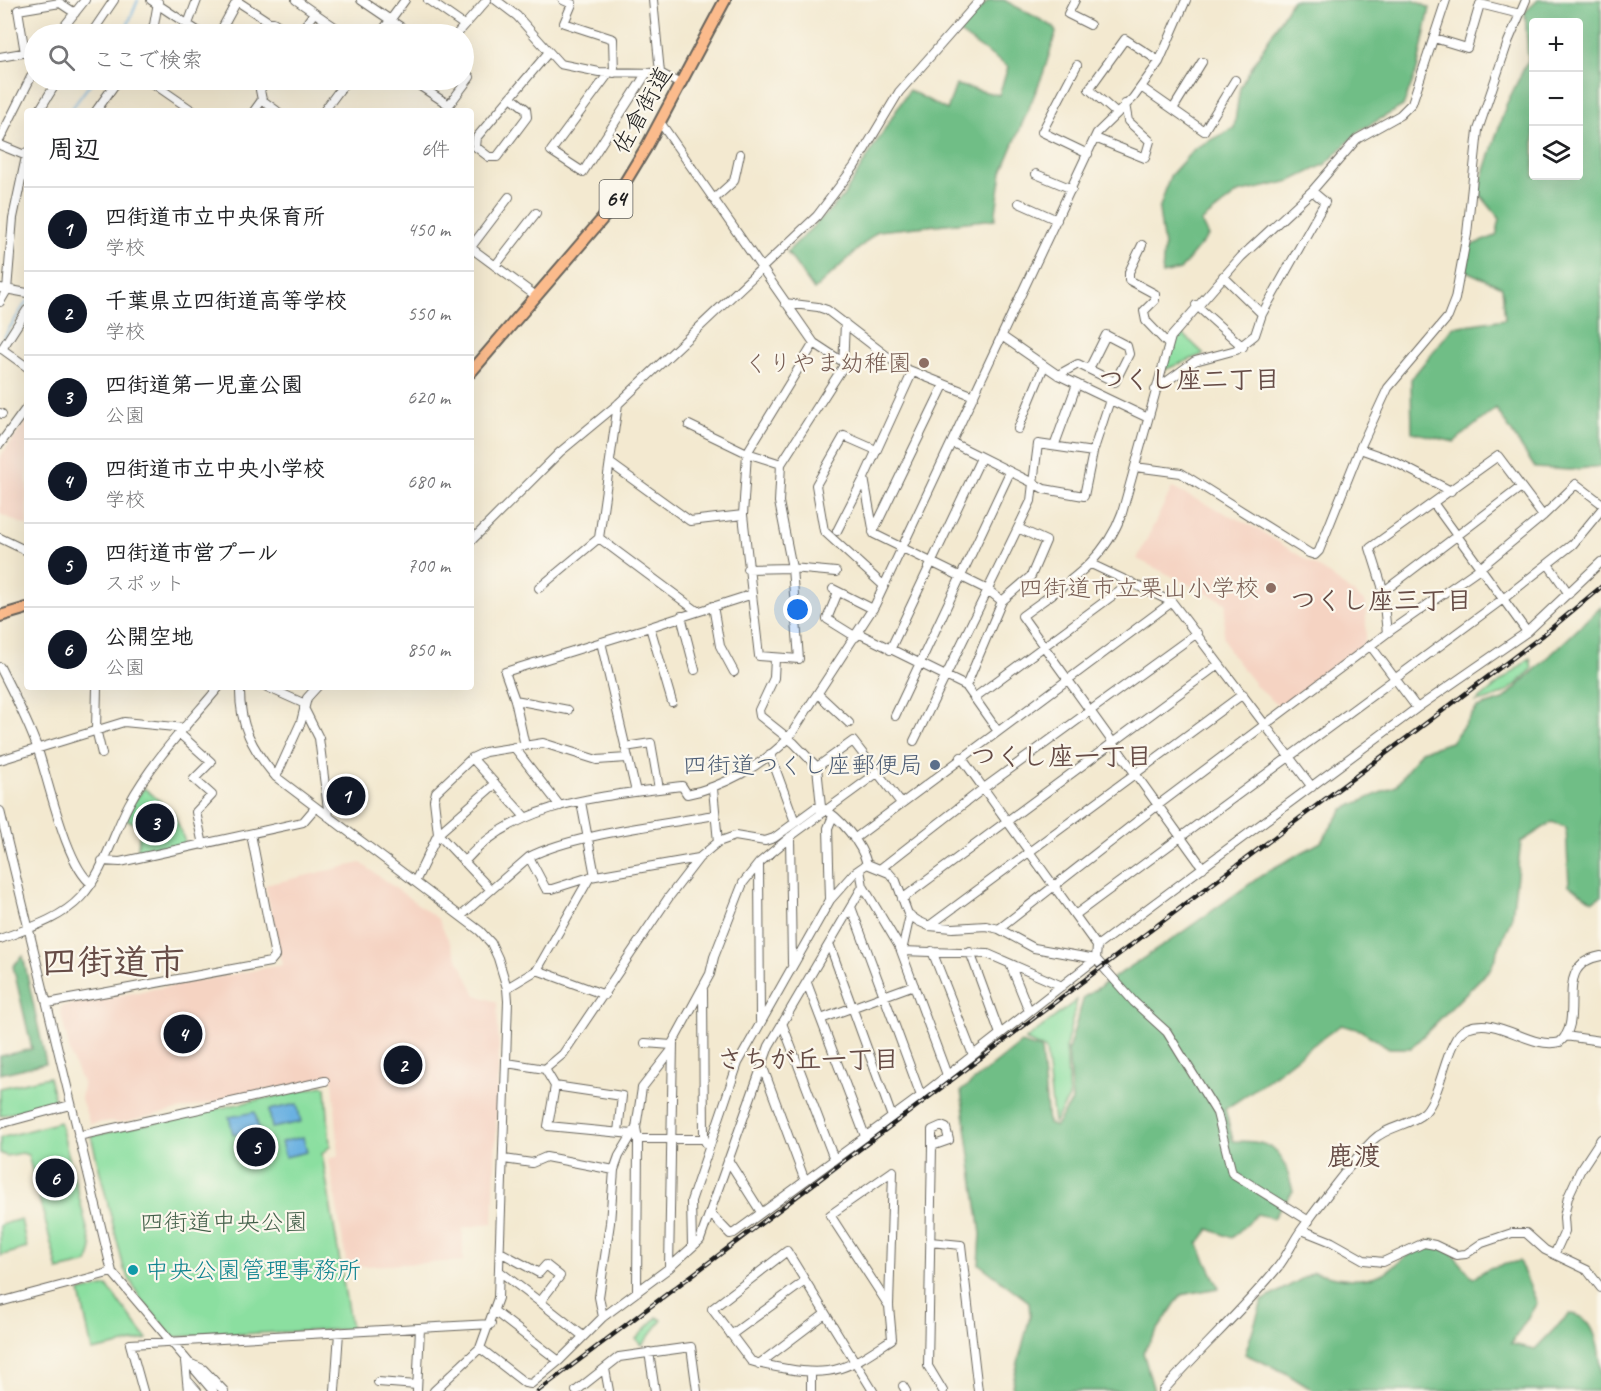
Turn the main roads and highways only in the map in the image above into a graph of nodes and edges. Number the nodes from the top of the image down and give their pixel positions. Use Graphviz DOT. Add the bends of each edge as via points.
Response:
graph roads {
  1 [pos="725,0"];
  2 [pos="474,368"];
  3 [pos="24,609"];
  4 [pos="0,616"];
  1 -- 2 [label="main road, 佐倉街道 / 64" via="604,217"];
  3 -- 4 [label="main road"];
}
